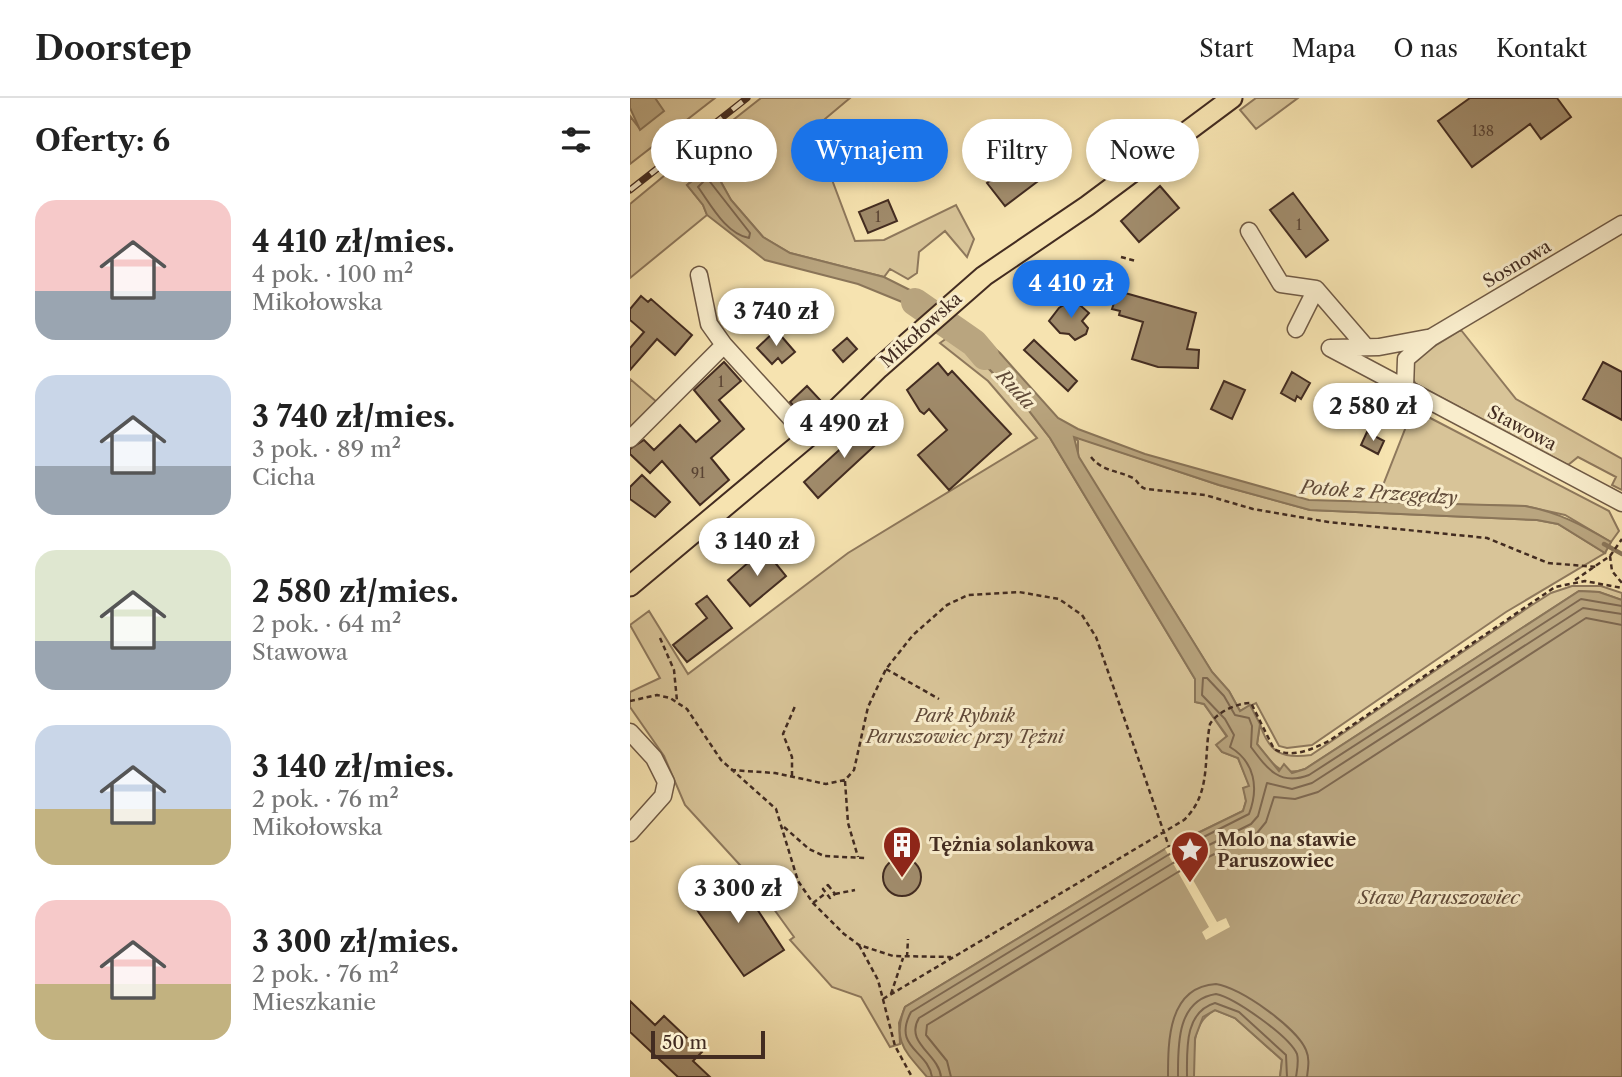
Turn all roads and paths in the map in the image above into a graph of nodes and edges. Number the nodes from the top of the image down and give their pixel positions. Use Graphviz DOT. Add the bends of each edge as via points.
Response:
graph roads {
  1 [pos="1232,98"];
  2 [pos="1622,224"];
  3 [pos="1249,231"];
  4 [pos="1121,257"];
  5 [pos="1136,261"];
  6 [pos="699,275"];
  7 [pos="1316,289"];
  8 [pos="1296,330"];
  9 [pos="724,345"];
  10 [pos="1366,347"];
  11 [pos="1406,349"];
  12 [pos="1375,372"];
  13 [pos="1405,388"];
  14 [pos="808,437"];
  15 [pos="630,439"];
  16 [pos="1091,457"];
  17 [pos="1622,503"];
  18 [pos="1622,539"];
  19 [pos="1610,556"];
  20 [pos="1597,567"];
  21 [pos="1571,583"];
  22 [pos="1622,583"];
  23 [pos="630,586"];
  24 [pos="1622,588"];
  25 [pos="660,638"];
  26 [pos="886,669"];
  27 [pos="939,699"];
  28 [pos="630,701"];
  29 [pos="677,701"];
  30 [pos="796,704"];
  31 [pos="630,732"];
  32 [pos="731,770"];
  33 [pos="792,776"];
  34 [pos="845,780"];
  35 [pos="784,827"];
  36 [pos="630,833"];
  37 [pos="1162,833"];
  38 [pos="1169,847"];
  39 [pos="858,857"];
  40 [pos="865,858"];
  41 [pos="855,890"];
  42 [pos="826,893"];
  43 [pos="835,894"];
  44 [pos="813,903"];
  45 [pos="908,939"];
  46 [pos="859,944"];
  47 [pos="954,957"];
  48 [pos="905,958"];
  49 [pos="890,995"];
  50 [pos="883,999"];
  51 [pos="912,1077"];
  1 -- 14 [label="main road, Mikołowska" via="955,300"];
  2 -- 11 [label="street, Sosnowa"];
  3 -- 7 [label="street" via="1281,284"];
  4 -- 5 [label="path"];
  6 -- 9 [label="street" via="709,324"];
  7 -- 8 [label="street"];
  7 -- 10 [label="street"];
  9 -- 14 [label="street"];
  9 -- 15 [label="street"];
  10 -- 11 [label="street"];
  10 -- 12 [label="street, Stawowa" via="1330,348"];
  11 -- 12 [label="street, Sosnowa"];
  11 -- 13 [label="street"];
  12 -- 13 [label="street, Stawowa"];
  13 -- 17 [label="street, Stawowa"];
  14 -- 23 [label="main road, Mikołowska"];
  16 -- 20 [label="path" via="1146,489 1205,495 1252,509 1328,522 1475,536 1548,563"];
  18 -- 19 [label="path"];
  19 -- 20 [label="path"];
  19 -- 22 [label="path" via="1612,571"];
  20 -- 21 [label="path"];
  21 -- 24 [label="path"];
  21 -- 37 [label="path" via="1530,603 1314,749 1279,752 1271,746 1251,703 1237,705 1213,719 1204,786 1194,809"];
  25 -- 29 [label="path" via="676,675"];
  26 -- 27 [label="path"];
  26 -- 34 [label="path" via="868,707 854,770"];
  26 -- 37 [label="path" via="913,635 947,605 968,595 1019,592 1069,604 1090,625 1104,655"];
  28 -- 29 [label="path" via="657,695"];
  29 -- 32 [label="path"];
  30 -- 33 [label="path" via="783,734 792,757"];
  31 -- 36 [label="street" via="654,758 666,782 663,796"];
  32 -- 33 [label="path"];
  32 -- 35 [label="path" via="771,803"];
  33 -- 34 [label="path" via="825,784"];
  34 -- 39 [label="path" via="848,823"];
  35 -- 39 [label="path" via="816,853"];
  35 -- 44 [label="path" via="793,870"];
  37 -- 38 [label="path"];
  37 -- 47 [label="path"];
  39 -- 40 [label="path"];
  41 -- 43 [label="path"];
  42 -- 43 [label="path" via="830,898"];
  42 -- 43 [label="path" via="823,889 828,885"];
  42 -- 44 [label="path"];
  44 -- 46 [label="path"];
  45 -- 48 [label="path"];
  46 -- 48 [label="path"];
  46 -- 50 [label="path"];
  47 -- 48 [label="path"];
  47 -- 49 [label="path"];
  48 -- 49 [label="path"];
  49 -- 50 [label="path"];
  50 -- 51 [label="path" via="895,1046"];
}
